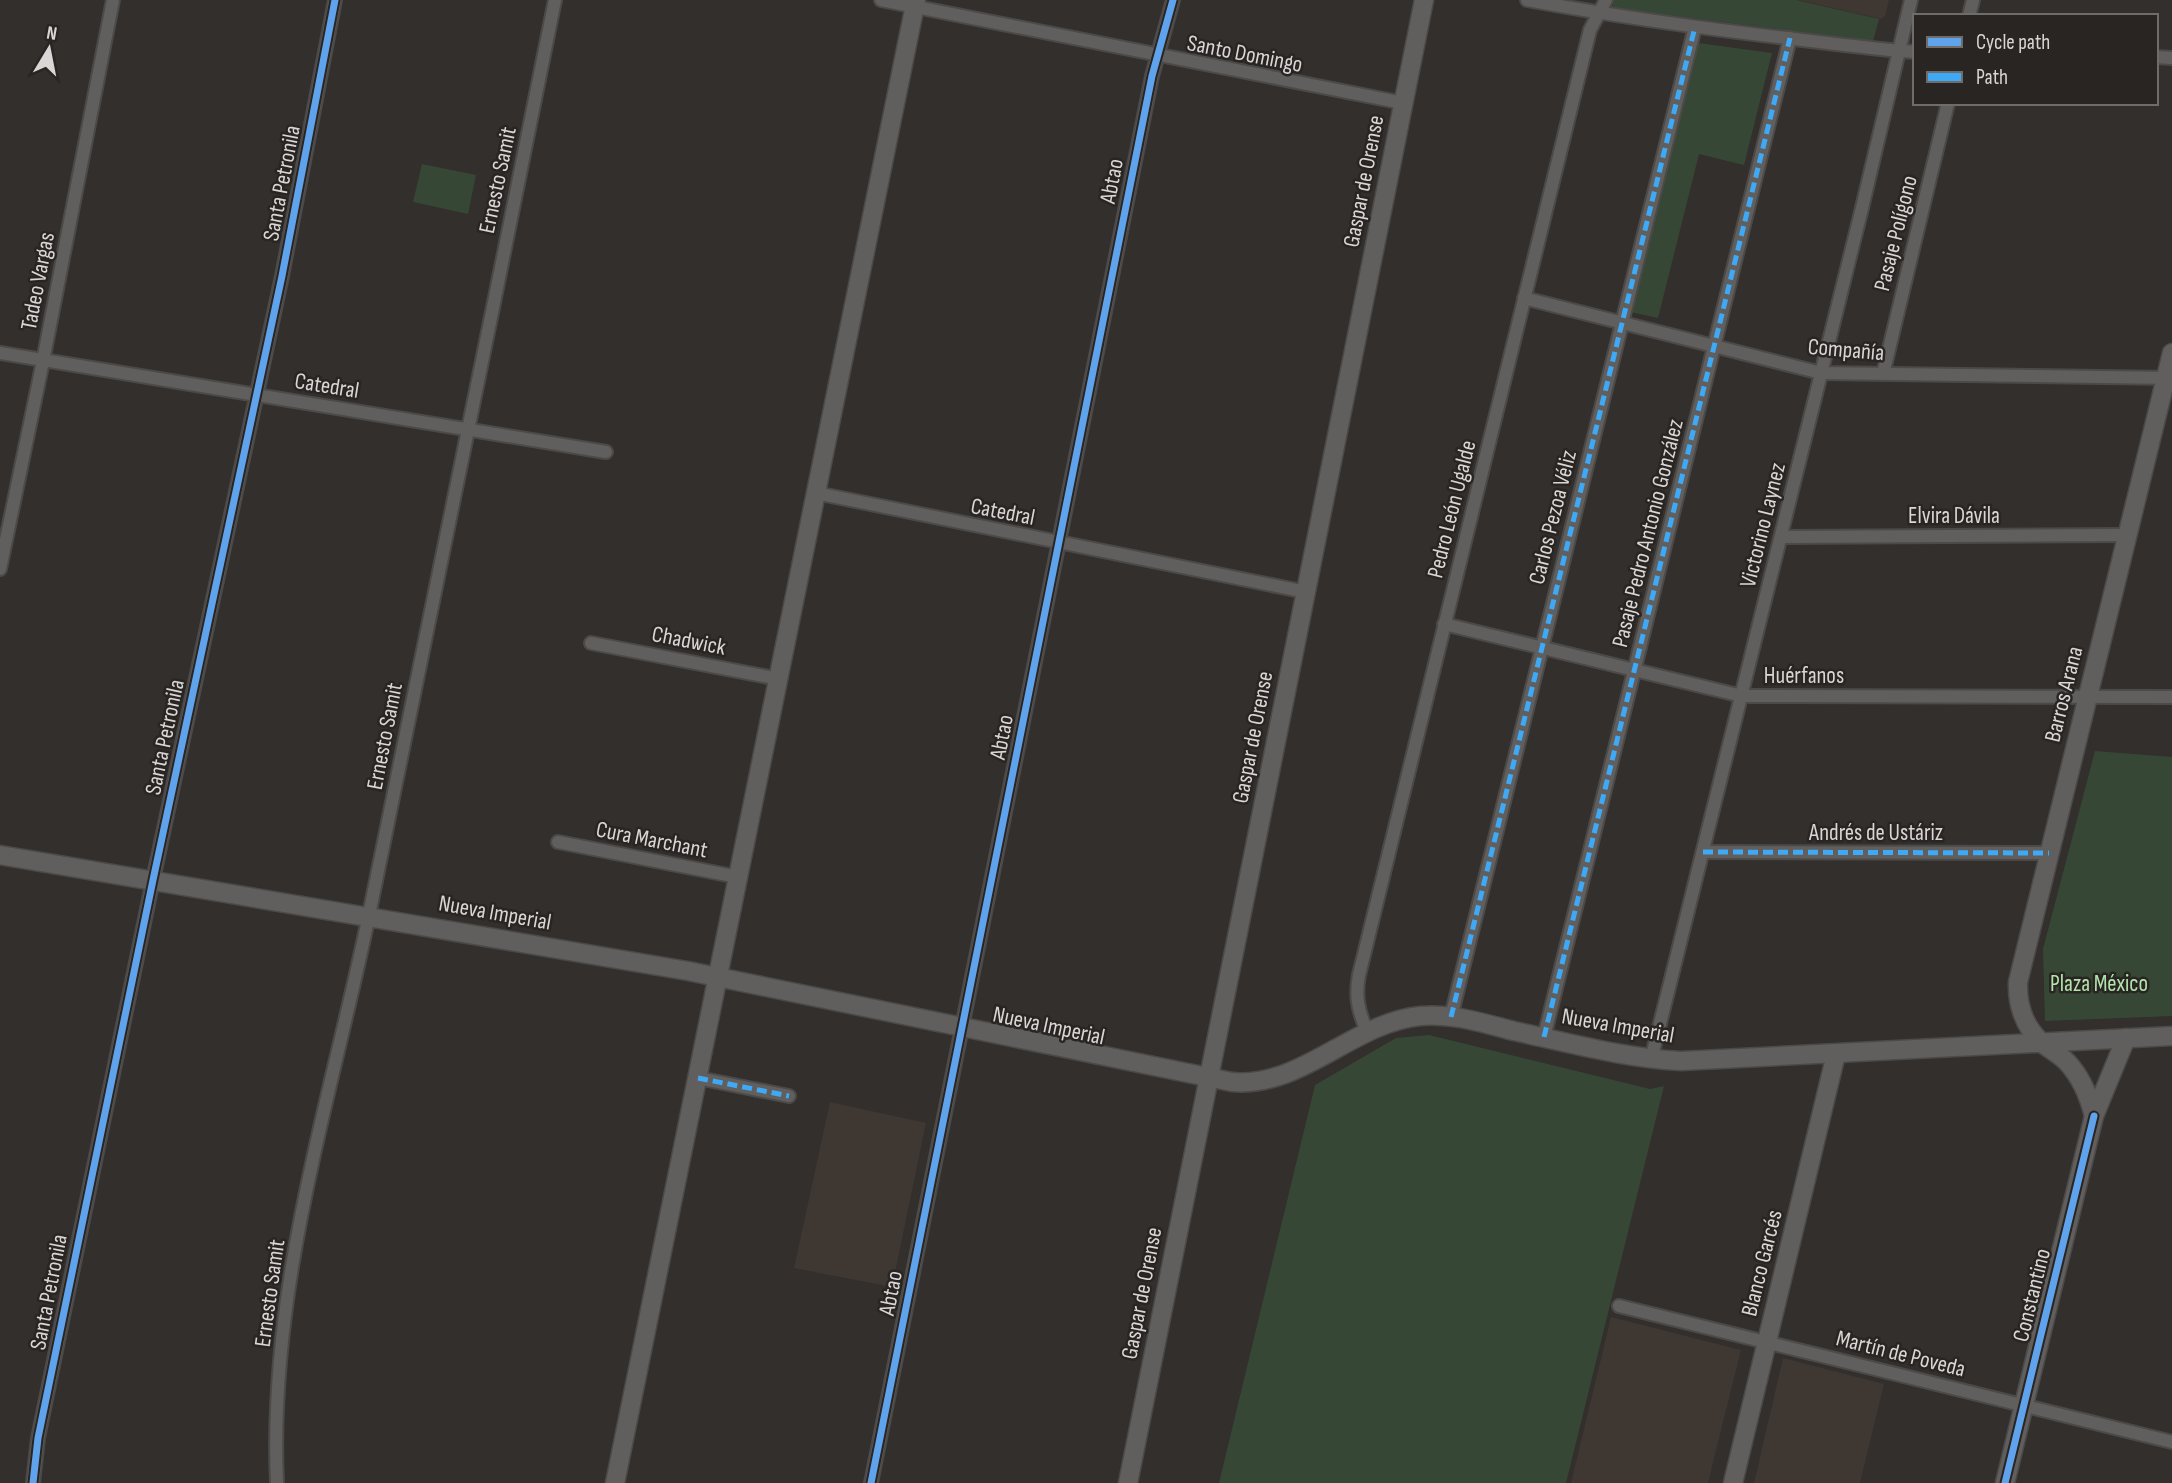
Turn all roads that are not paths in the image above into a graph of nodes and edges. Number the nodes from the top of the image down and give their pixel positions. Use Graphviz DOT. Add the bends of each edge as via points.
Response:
graph roads {
  1 [pos="113,0"];
  2 [pos="335,0"];
  3 [pos="555,0"];
  4 [pos="881,0"];
  5 [pos="1173,0"];
  6 [pos="1424,0"];
  7 [pos="1527,0"];
  8 [pos="1606,0"];
  9 [pos="1911,0"];
  10 [pos="916,3"];
  11 [pos="1599,13"];
  12 [pos="1695,27"];
  13 [pos="1790,38"];
  14 [pos="1898,51"];
  15 [pos="1913,52"];
  16 [pos="1158,55"];
  17 [pos="1403,103"];
  18 [pos="1948,105"];
  19 [pos="1524,298"];
  20 [pos="1622,323"];
  21 [pos="1714,345"];
  22 [pos="2172,352"];
  23 [pos="0,354"];
  24 [pos="43,360"];
  25 [pos="1821,373"];
  26 [pos="1883,373"];
  27 [pos="2169,378"];
  28 [pos="257,395"];
  29 [pos="467,429"];
  30 [pos="606,452"];
  31 [pos="816,493"];
  32 [pos="2127,535"];
  33 [pos="1781,537"];
  34 [pos="1059,542"];
  35 [pos="0,569"];
  36 [pos="1306,592"];
  37 [pos="1444,624"];
  38 [pos="591,643"];
  39 [pos="1542,648"];
  40 [pos="1634,670"];
  41 [pos="779,679"];
  42 [pos="1742,696"];
  43 [pos="2088,696"];
  44 [pos="2172,697"];
  45 [pos="558,842"];
  46 [pos="1703,852"];
  47 [pos="2049,853"];
  48 [pos="0,855"];
  49 [pos="738,877"];
  50 [pos="153,880"];
  51 [pos="369,916"];
  52 [pos="718,977"];
  53 [pos="1451,1017"];
  54 [pos="962,1027"];
  55 [pos="1367,1031"];
  56 [pos="2172,1036"];
  57 [pos="1544,1037"];
  58 [pos="2126,1038"];
  59 [pos="2042,1043"];
  60 [pos="1836,1054"];
  61 [pos="1651,1060"];
  62 [pos="698,1078"];
  63 [pos="1209,1078"];
  64 [pos="789,1096"];
  65 [pos="2094,1116"];
  66 [pos="1619,1306"];
  67 [pos="1767,1342"];
  68 [pos="2024,1405"];
  69 [pos="2172,1442"];
  70 [pos="33,1483"];
  71 [pos="277,1483"];
  72 [pos="615,1483"];
  73 [pos="871,1483"];
  74 [pos="1128,1483"];
  75 [pos="1732,1483"];
  76 [pos="2005,1483"];
  1 -- 24 [label="street, Tadeo Vargas"];
  2 -- 28 [label="street, Santa Petronila"];
  3 -- 29 [label="street, Ernesto Samit"];
  4 -- 10 [label="street, Santo Domingo"];
  5 -- 16 [label="street, Abtao"];
  6 -- 17 [label="main road, Gaspar de Orense"];
  7 -- 11 [label="street"];
  8 -- 11 [label="street, Pedro León Ugalde"];
  9 -- 14 [label="street, Victorino Laynez"];
  10 -- 16 [label="street, Santo Domingo"];
  10 -- 31 [label="main road"];
  11 -- 12 [label="street"];
  11 -- 19 [label="street, Pedro León Ugalde" via="1590,30"];
  12 -- 13 [label="street"];
  12 -- 20 [label="street, Carlos Pezoa Véliz"];
  13 -- 14 [label="street"];
  13 -- 21 [label="street, Pasaje Pedro Antonio González"];
  14 -- 15 [label="street"];
  14 -- 25 [label="street, Victorino Laynez"];
  16 -- 17 [label="street, Santo Domingo"];
  16 -- 34 [label="street, Abtao"];
  17 -- 36 [label="main road, Gaspar de Orense"];
  18 -- 26 [label="street, Pasaje Polígono"];
  19 -- 20 [label="street, Compañía"];
  19 -- 37 [label="street, Pedro León Ugalde"];
  20 -- 21 [label="street, Compañía"];
  20 -- 39 [label="street, Carlos Pezoa Véliz"];
  21 -- 25 [label="street, Compañía"];
  21 -- 40 [label="street, Pasaje Pedro Antonio González"];
  22 -- 27 [label="main road, Barros Arana"];
  23 -- 24 [label="street, Catedral"];
  24 -- 28 [label="street, Catedral"];
  24 -- 35 [label="street, Tadeo Vargas"];
  25 -- 26 [label="street, Compañía"];
  25 -- 33 [label="street, Victorino Laynez"];
  26 -- 27 [label="street, Compañía"];
  27 -- 32 [label="main road, Barros Arana"];
  28 -- 29 [label="street, Catedral"];
  28 -- 50 [label="street, Santa Petronila"];
  29 -- 30 [label="street, Catedral"];
  29 -- 51 [label="street, Ernesto Samit"];
  31 -- 34 [label="street, Catedral"];
  31 -- 41 [label="main road"];
  32 -- 33 [label="street, Elvira Dávila"];
  32 -- 43 [label="main road, Barros Arana"];
  33 -- 42 [label="street, Victorino Laynez"];
  34 -- 36 [label="street, Catedral"];
  34 -- 54 [label="street, Abtao"];
  36 -- 63 [label="main road, Gaspar de Orense"];
  37 -- 39 [label="street, Huérfanos"];
  37 -- 55 [label="street, Pedro León Ugalde" via="1359,975 1356,995"];
  38 -- 41 [label="street, Chadwick"];
  39 -- 40 [label="street, Huérfanos"];
  39 -- 53 [label="street, Carlos Pezoa Véliz"];
  40 -- 42 [label="street, Huérfanos"];
  40 -- 57 [label="street, Pasaje Pedro Antonio González"];
  41 -- 49 [label="main road"];
  42 -- 43 [label="street, Huérfanos"];
  42 -- 46 [label="street, Victorino Laynez"];
  43 -- 44 [label="street, Huérfanos"];
  43 -- 47 [label="main road, Barros Arana"];
  45 -- 49 [label="street, Cura Marchant"];
  46 -- 47 [label="street, Andrés de Ustáriz"];
  46 -- 61 [label="street, Victorino Laynez"];
  47 -- 59 [label="main road, Barros Arana" via="2018,982 2022,1015"];
  48 -- 50 [label="main road, Nueva Imperial"];
  49 -- 52 [label="main road"];
  50 -- 51 [label="main road, Nueva Imperial"];
  50 -- 70 [label="street, Santa Petronila"];
  51 -- 52 [label="main road, Nueva Imperial"];
  51 -- 71 [label="street, Ernesto Samit" via="293,1266 278,1402"];
  52 -- 54 [label="main road, Nueva Imperial"];
  52 -- 62 [label="main road"];
  53 -- 55 [label="main road, Nueva Imperial" via="1410,1017"];
  53 -- 57 [label="main road, Nueva Imperial"];
  54 -- 63 [label="main road, Nueva Imperial"];
  54 -- 73 [label="street, Abtao"];
  55 -- 63 [label="main road, Nueva Imperial" via="1272,1079 1243,1083"];
  56 -- 58 [label="main road, Nueva Imperial"];
  57 -- 61 [label="main road, Nueva Imperial"];
  58 -- 59 [label="main road, Nueva Imperial"];
  58 -- 65 [label="main road, Constantino"];
  59 -- 60 [label="main road, Nueva Imperial"];
  59 -- 65 [label="main road" via="2076,1074"];
  60 -- 61 [label="main road, Nueva Imperial"];
  60 -- 67 [label="main road, Blanco Garcés"];
  62 -- 64 [label="street"];
  62 -- 72 [label="main road"];
  63 -- 74 [label="main road, Gaspar de Orense"];
  65 -- 68 [label="main road, Constantino"];
  66 -- 67 [label="street, Martín de Poveda"];
  67 -- 68 [label="street, Martín de Poveda"];
  67 -- 75 [label="main road, Blanco Garcés"];
  68 -- 69 [label="street, Martín de Poveda"];
  68 -- 76 [label="main road, Constantino"];
}
